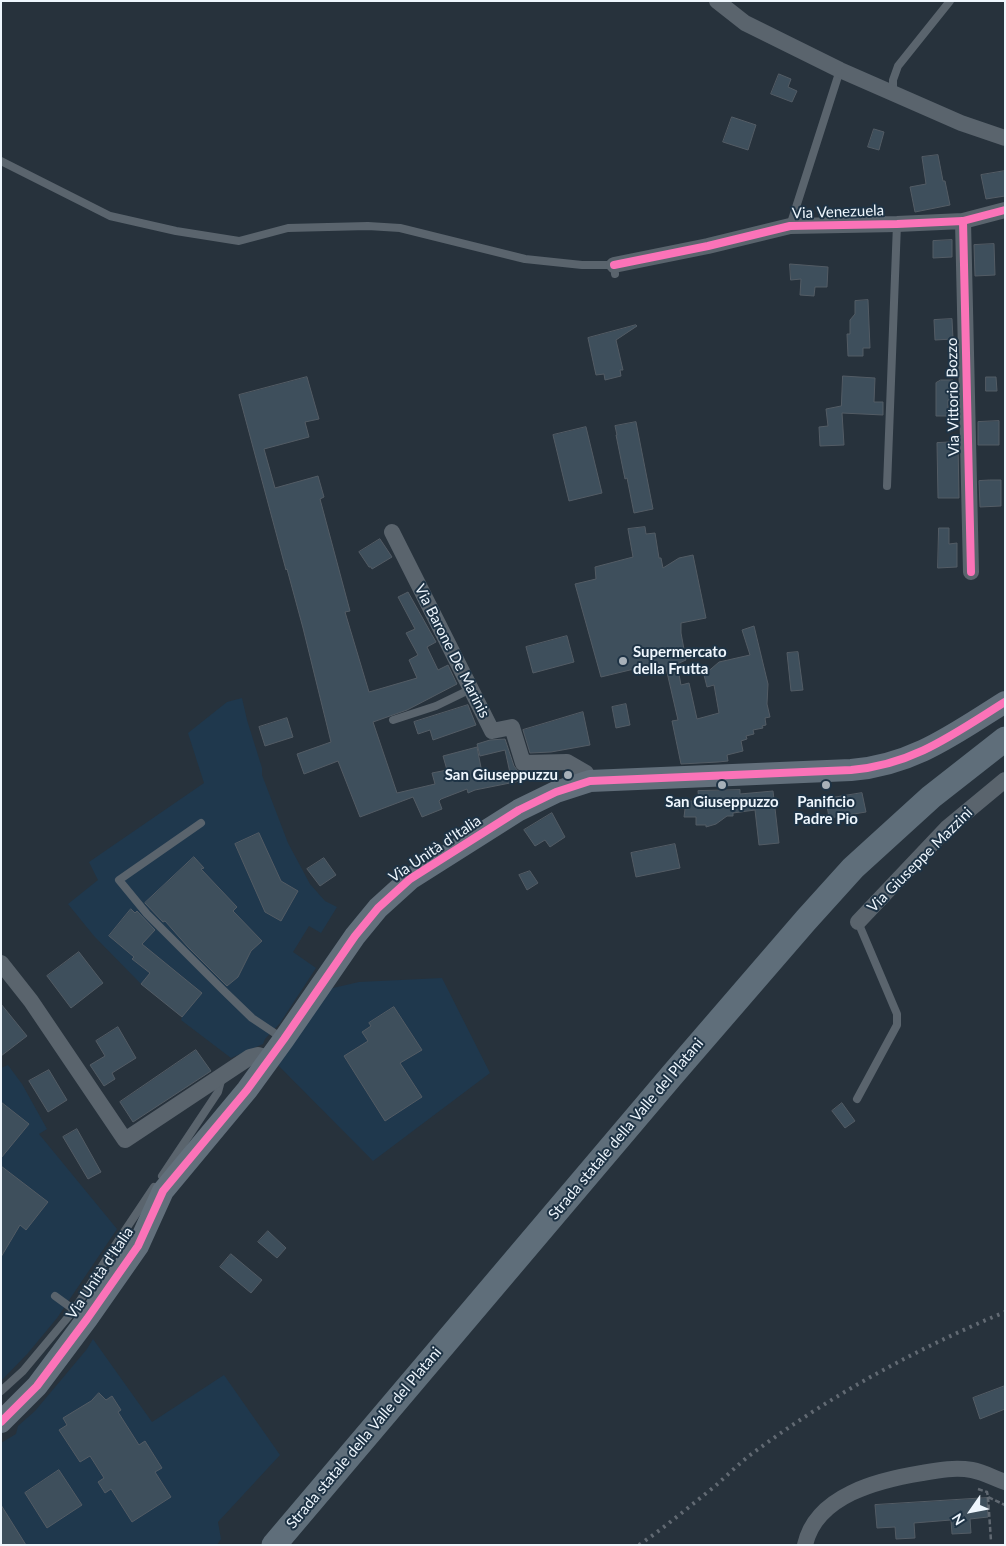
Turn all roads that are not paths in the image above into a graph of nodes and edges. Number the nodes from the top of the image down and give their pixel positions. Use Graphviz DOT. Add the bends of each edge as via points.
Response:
graph roads {
  1 [pos="717,1"];
  2 [pos="950,1"];
  3 [pos="840,70"];
  4 [pos="893,94"];
  5 [pos="1005,138"];
  6 [pos="1,162"];
  7 [pos="1005,210"];
  8 [pos="963,221"];
  9 [pos="897,224"];
  10 [pos="790,226"];
  11 [pos="614,270"];
  12 [pos="887,486"];
  13 [pos="392,532"];
  14 [pos="971,572"];
  15 [pos="471,689"];
  16 [pos="1005,702"];
  17 [pos="393,720"];
  18 [pos="1005,739"];
  19 [pos="1005,780"];
  20 [pos="590,781"];
  21 [pos="201,823"];
  22 [pos="858,922"];
  23 [pos="1,963"];
  24 [pos="284,1039"];
  25 [pos="269,1058"];
  26 [pos="223,1075"];
  27 [pos="856,1099"];
  28 [pos="164,1182"];
  29 [pos="55,1296"];
  30 [pos="81,1314"];
  31 [pos="1,1391"];
  32 [pos="1,1422"];
  33 [pos="1005,1482"];
  34 [pos="274,1545"];
  35 [pos="805,1545"];
  1 -- 3 [label="street" via="745,23"];
  2 -- 4 [label="lane" via="898,66"];
  3 -- 4 [label="street"];
  3 -- 10 [label="lane"];
  4 -- 5 [label="street"];
  6 -- 11 [label="lane" via="110,216 176,231 239,240 288,228 400,228 525,259"];
  7 -- 8 [label="street, Via Venezuela"];
  8 -- 9 [label="street, Via Venezuela"];
  8 -- 14 [label="street, Via Vittorio Bozzo"];
  9 -- 10 [label="street, Via Venezuela"];
  9 -- 12 [label="lane"];
  10 -- 11 [label="street, Via Venezuela"];
  13 -- 15 [label="street, Via Barone De Marinis"];
  15 -- 17 [label="lane" via="436,706"];
  15 -- 20 [label="street, Via Barone De Marinis" via="492,732 512,727 523,763 567,762 586,773"];
  16 -- 20 [label="street, Via Unità d'Italia" via="929,748 880,766"];
  18 -- 34 [label="main road, Strada statale della Valle del Platani" via="931,797 853,868 672,1074"];
  19 -- 22 [label="street, Via Giuseppe Mazzini" via="947,828"];
  20 -- 24 [label="street, Via Unità d'Italia" via="556,792 519,810 397,889 355,936"];
  21 -- 24 [label="lane" via="119,880 147,914 252,1018"];
  22 -- 27 [label="lane" via="897,1014 897,1025"];
  23 -- 26 [label="street" via="31,1000 125,1140"];
  24 -- 25 [label="street, Via Unità d'Italia"];
  25 -- 26 [label="street" via="250,1057"];
  25 -- 28 [label="street, Via Unità d'Italia" via="247,1090"];
  26 -- 28 [label="lane" via="218,1092"];
  28 -- 30 [label="street, Via Unità d'Italia" via="138,1246"];
  29 -- 30 [label="lane"];
  30 -- 31 [label="lane"];
  30 -- 32 [label="street, Via Unità d'Italia" via="38,1386"];
  33 -- 35 [label="street" via="973,1470 949,1469 901,1476 855,1490 818,1518 808,1533"];
}
